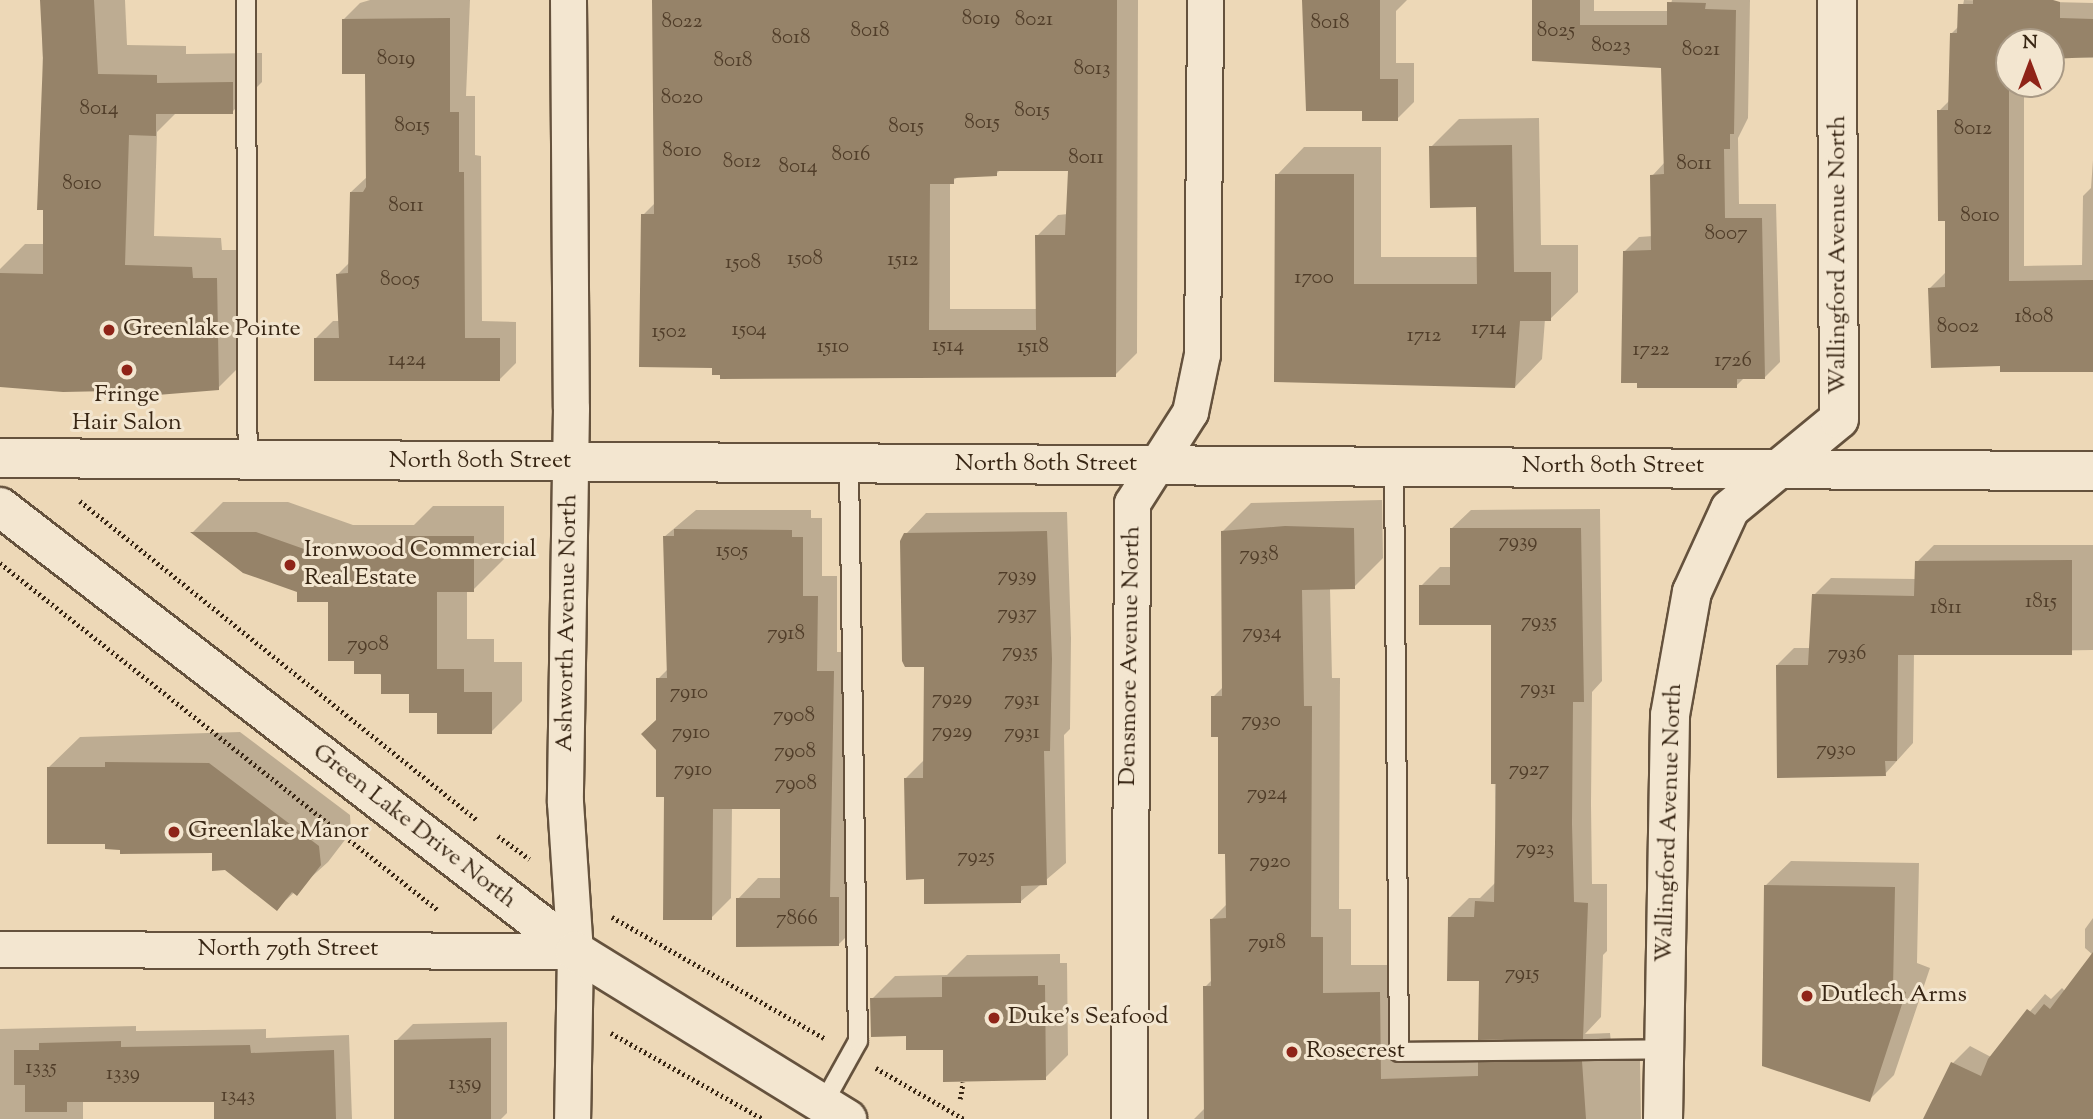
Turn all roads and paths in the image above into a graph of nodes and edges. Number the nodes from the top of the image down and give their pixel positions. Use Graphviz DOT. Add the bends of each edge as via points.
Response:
graph roads {
  1 [pos="246,0"];
  2 [pos="568,0"];
  3 [pos="1205,0"];
  4 [pos="1837,0"];
  5 [pos="0,458"];
  6 [pos="248,460"];
  7 [pos="570,462"];
  8 [pos="849,465"];
  9 [pos="1156,466"];
  10 [pos="1782,467"];
  11 [pos="1394,468"];
  12 [pos="2093,471"];
  13 [pos="0,507"];
  14 [pos="94,512"];
  15 [pos="0,563"];
  16 [pos="489,829"];
  17 [pos="417,894"];
  18 [pos="601,911"];
  19 [pos="0,949"];
  20 [pos="575,951"];
  21 [pos="616,1036"];
  22 [pos="1664,1049"];
  23 [pos="851,1054"];
  24 [pos="963,1082"];
  25 [pos="960,1099"];
  26 [pos="835,1111"];
  27 [pos="572,1119"];
  28 [pos="763,1119"];
  29 [pos="964,1119"];
  30 [pos="1129,1119"];
  31 [pos="1663,1119"];
  1 -- 6 [label="lane"];
  2 -- 7 [label="street, Ashworth Avenue North"];
  3 -- 9 [label="street, Densmore Avenue North" via="1202,354 1190,412"];
  4 -- 10 [label="street, Wallingford Avenue North" via="1839,419"];
  5 -- 6 [label="street, North 80th Street"];
  6 -- 7 [label="street, North 80th Street"];
  7 -- 8 [label="street, North 80th Street"];
  7 -- 20 [label="street, Ashworth Avenue North" via="565,803"];
  8 -- 9 [label="street, North 80th Street"];
  8 -- 23 [label="lane" via="858,1041"];
  9 -- 11 [label="street, North 80th Street"];
  9 -- 30 [label="street, Densmore Avenue North" via="1132,503"];
  10 -- 11 [label="street, North 80th Street"];
  10 -- 12 [label="street, North 80th Street"];
  10 -- 22 [label="street, Wallingford Avenue North" via="1730,509 1692,592 1679,645 1670,716"];
  11 -- 22 [label="lane" via="1399,1052"];
  13 -- 20 [label="street, Green Lake Drive North"];
  14 -- 16 [label="path"];
  15 -- 17 [label="path"];
  18 -- 23 [label="path"];
  19 -- 20 [label="street, North 79th Street"];
  20 -- 26 [label="street, Green Lake Drive North"];
  20 -- 27 [label="street, Ashworth Avenue North"];
  21 -- 28 [label="path"];
  22 -- 31 [label="street, Wallingford Avenue North"];
  23 -- 26 [label="lane"];
  23 -- 29 [label="path"];
  24 -- 25 [label="path"];
}
